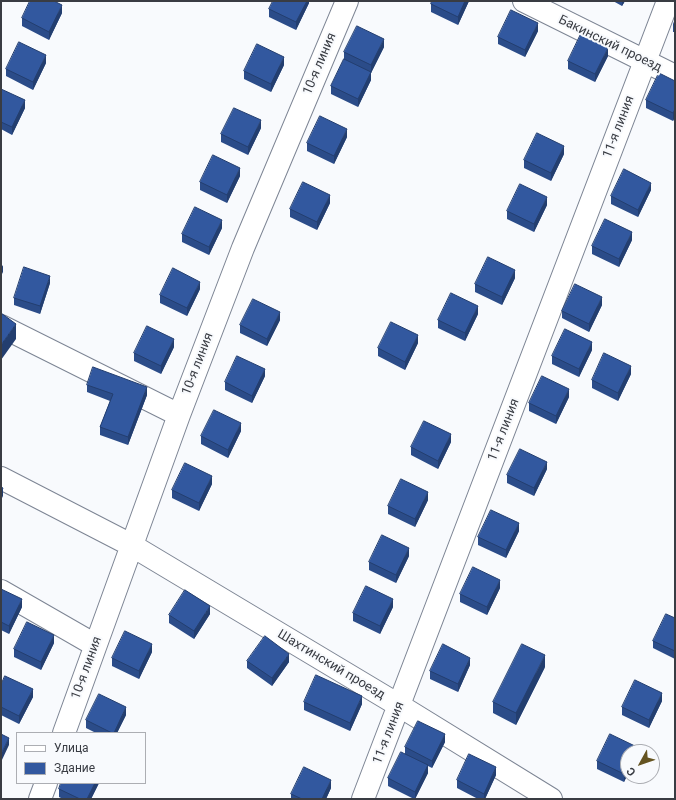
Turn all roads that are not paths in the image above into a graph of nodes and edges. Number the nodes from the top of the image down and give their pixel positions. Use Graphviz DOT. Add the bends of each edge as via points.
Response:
graph roads {
  1 [pos="347,1"];
  2 [pos="524,1"];
  3 [pos="668,1"];
  4 [pos="644,61"];
  5 [pos="675,76"];
  6 [pos="1,326"];
  7 [pos="179,415"];
  8 [pos="1,478"];
  9 [pos="131,545"];
  10 [pos="1,591"];
  11 [pos="95,646"];
  12 [pos="400,706"];
  13 [pos="64,732"];
  14 [pos="46,784"];
  15 [pos="40,799"];
  16 [pos="364,799"];
  17 [pos="552,799"];
  1 -- 7 [label="street, 10-я линия" via="243,248"];
  2 -- 4 [label="street, Бакинский проезд"];
  3 -- 4 [label="street, 11-я линия"];
  4 -- 5 [label="street, Бакинский проезд"];
  4 -- 12 [label="street, 11-я линия"];
  6 -- 7 [label="street"];
  7 -- 9 [label="street, 10-я линия"];
  8 -- 9 [label="street, Шахтинский проезд"];
  9 -- 11 [label="street, 10-я линия"];
  9 -- 12 [label="street, Шахтинский проезд"];
  10 -- 11 [label="street"];
  11 -- 13 [label="street, 10-я линия"];
  12 -- 16 [label="street, 11-я линия"];
  12 -- 17 [label="street, Шахтинский проезд"];
  14 -- 15 [label="street"];
}
